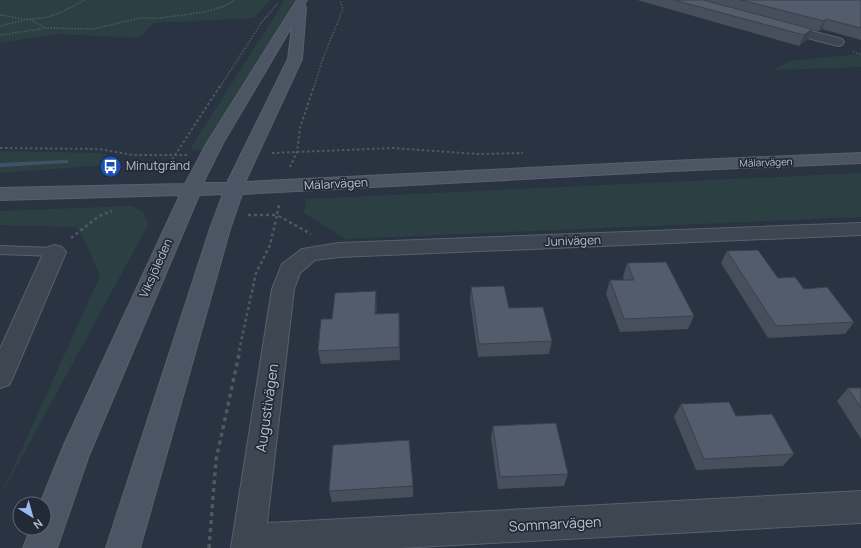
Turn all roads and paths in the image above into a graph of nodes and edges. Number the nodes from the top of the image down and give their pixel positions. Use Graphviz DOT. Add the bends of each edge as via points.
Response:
graph roads {
  1 [pos="84,0"];
  2 [pos="235,0"];
  3 [pos="280,0"];
  4 [pos="340,0"];
  5 [pos="301,1"];
  6 [pos="0,15"];
  7 [pos="29,19"];
  8 [pos="771,24"];
  9 [pos="0,26"];
  10 [pos="47,28"];
  11 [pos="0,35"];
  12 [pos="838,42"];
  13 [pos="0,148"];
  14 [pos="297,152"];
  15 [pos="176,155"];
  16 [pos="208,155"];
  17 [pos="248,155"];
  18 [pos="861,158"];
  19 [pos="285,180"];
  20 [pos="0,181"];
  21 [pos="237,181"];
  22 [pos="194,182"];
  23 [pos="0,194"];
  24 [pos="119,208"];
  25 [pos="277,215"];
  26 [pos="861,229"];
  27 [pos="0,250"];
  28 [pos="54,252"];
  29 [pos="290,269"];
  30 [pos="1,374"];
  31 [pos="861,507"];
  32 [pos="248,544"];
  33 [pos="40,548"];
  34 [pos="123,548"];
  1 -- 7 [label="path" via="48,16"];
  2 -- 10 [label="path" via="204,12 140,18 93,29"];
  3 -- 15 [label="path" via="262,22"];
  4 -- 14 [label="path" via="343,9 302,120"];
  5 -- 16 [label="main road, Viksjöleden"];
  5 -- 17 [label="main road, Viksjöleden" via="295,59"];
  6 -- 7 [label="path"];
  7 -- 9 [label="path"];
  7 -- 10 [label="path"];
  8 -- 12 [label="street"];
  10 -- 11 [label="path"];
  13 -- 15 [label="path" via="99,149 134,155"];
  14 -- 17 [label="path"];
  14 -- 19 [label="path"];
  15 -- 16 [label="path"];
  16 -- 22 [label="main road, Viksjöleden"];
  17 -- 21 [label="main road, Viksjöleden"];
  18 -- 19 [label="main road, Mälarvägen"];
  19 -- 21 [label="main road, Mälarvägen"];
  19 -- 25 [label="path"];
  20 -- 22 [label="main road, Mälarvägen"];
  21 -- 22 [label="main road, Mälarvägen"];
  21 -- 34 [label="main road, Viksjöleden"];
  22 -- 23 [label="main road, Mälarvägen"];
  22 -- 33 [label="main road, Viksjöleden" via="74,455"];
  24 -- 28 [label="path" via="99,216"];
  26 -- 29 [label="street, Junivägen" via="339,250 309,254"];
  27 -- 28 [label="lane"];
  28 -- 30 [label="street"];
  29 -- 32 [label="street, Augustivägen" via="283,288"];
  31 -- 32 [label="street, Sommarvägen"];
}
